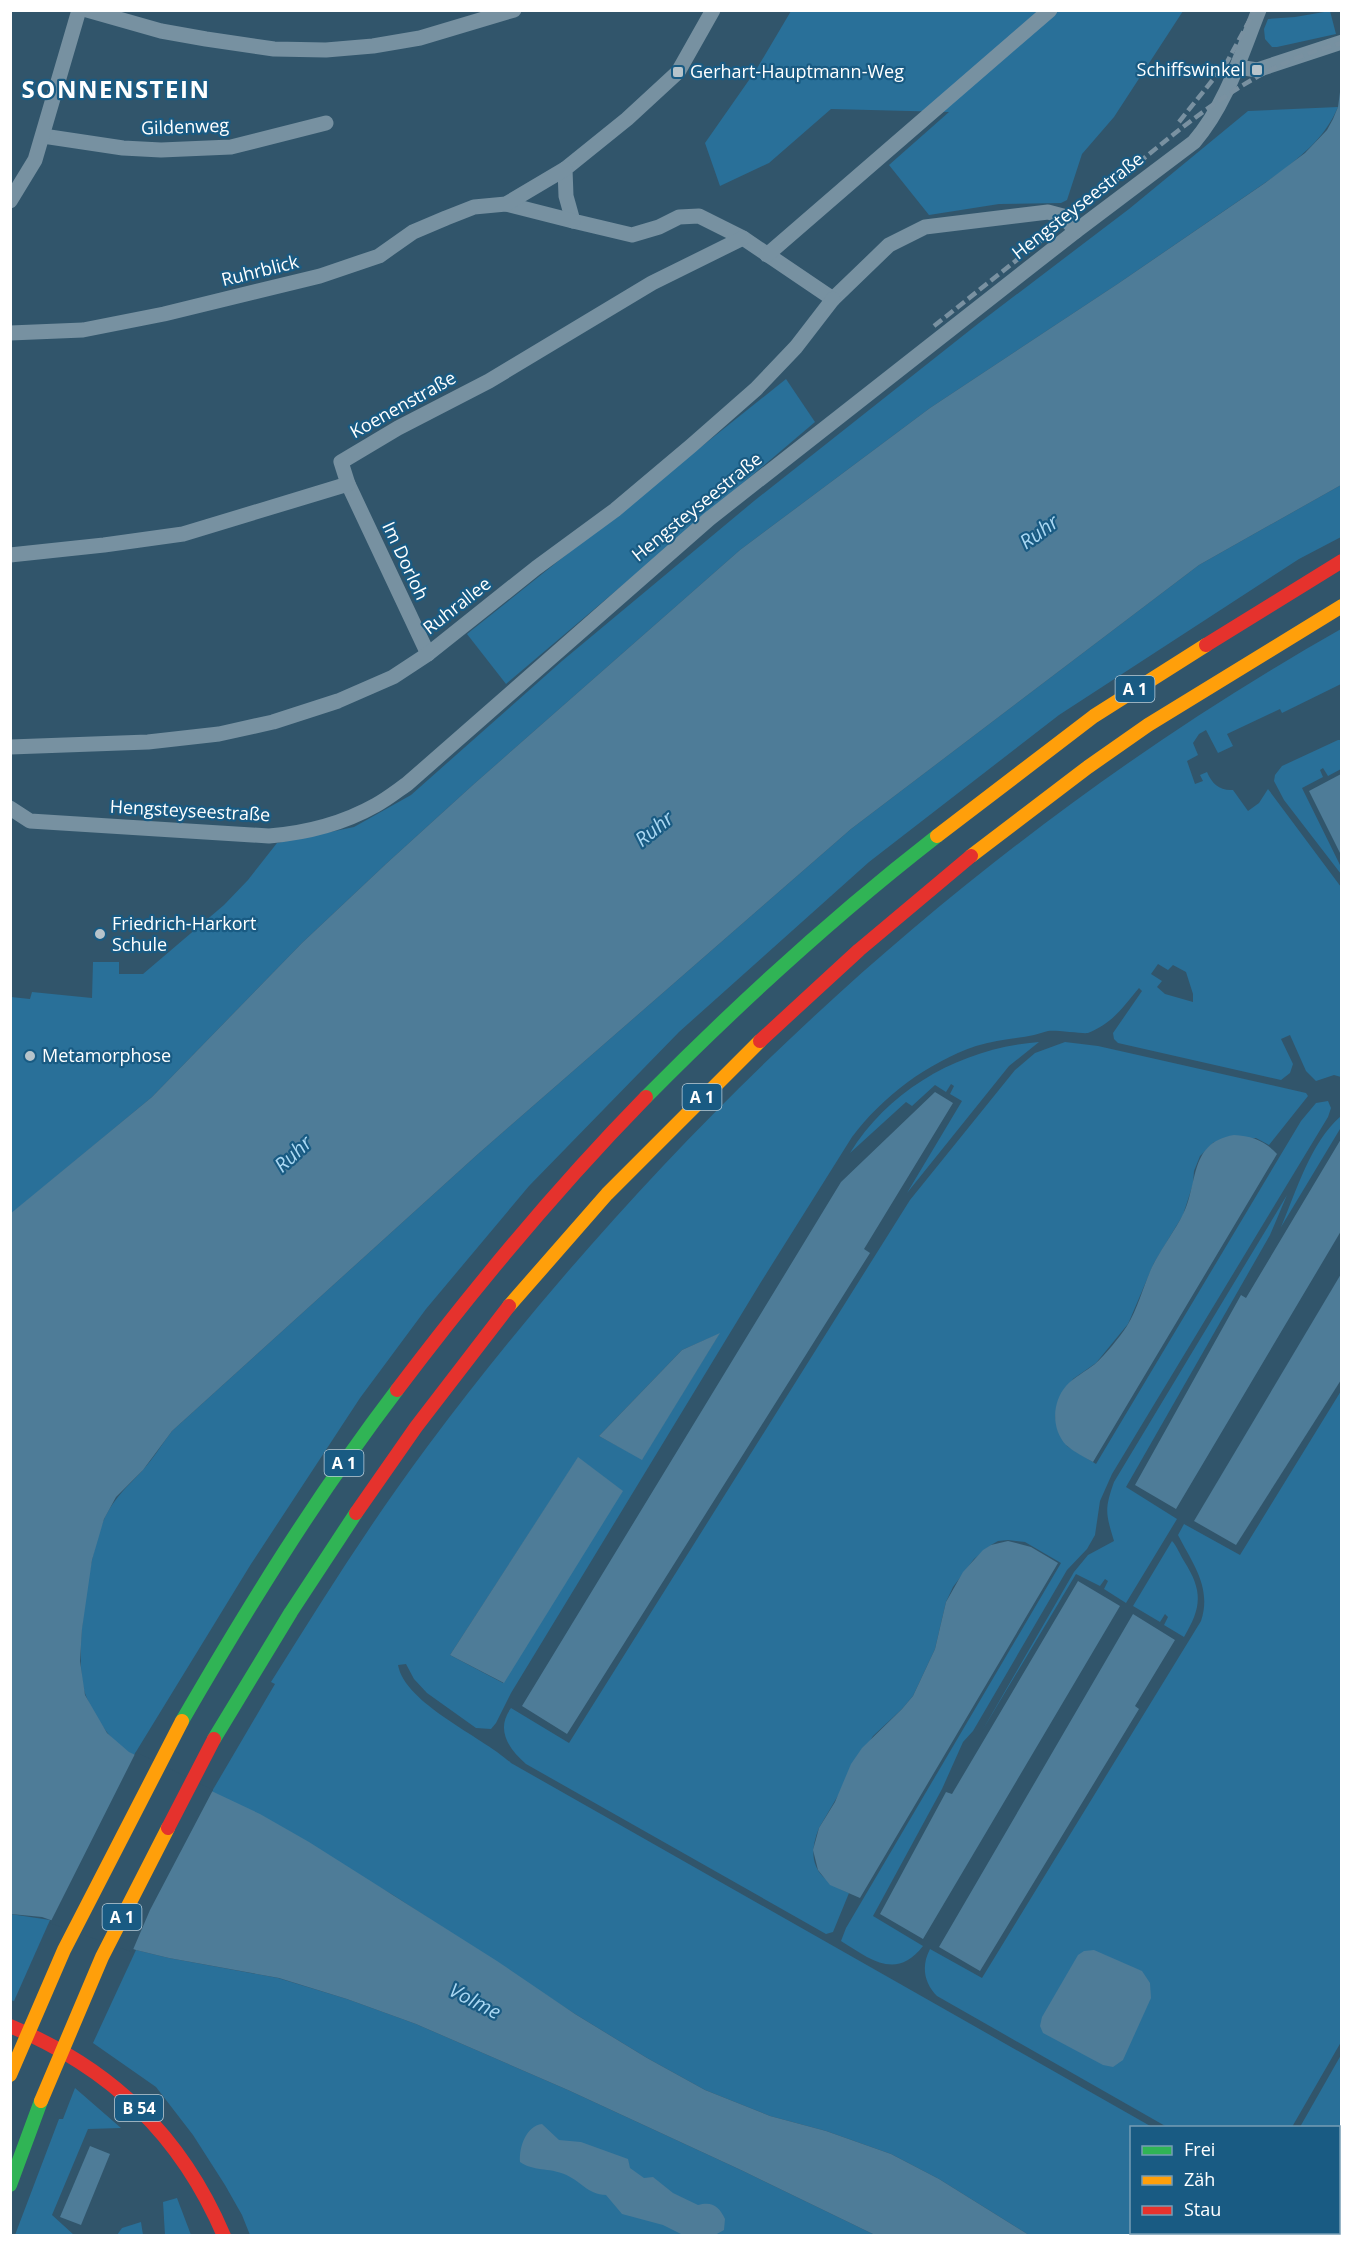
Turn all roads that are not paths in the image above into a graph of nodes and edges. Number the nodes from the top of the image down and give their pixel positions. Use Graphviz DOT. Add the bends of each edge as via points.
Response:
graph roads {
  1 [pos="80,10"];
  2 [pos="87,10"];
  3 [pos="514,10"];
  4 [pos="713,10"];
  5 [pos="1050,10"];
  6 [pos="1259,10"];
  7 [pos="1341,42"];
  8 [pos="1238,67"];
  9 [pos="326,123"];
  10 [pos="43,136"];
  11 [pos="565,169"];
  12 [pos="10,201"];
  13 [pos="506,204"];
  14 [pos="573,221"];
  15 [pos="1076,231"];
  16 [pos="743,238"];
  17 [pos="768,255"];
  18 [pos="833,299"];
  19 [pos="10,333"];
  20 [pos="348,484"];
  21 [pos="10,555"];
  22 [pos="1341,561"];
  23 [pos="1341,606"];
  24 [pos="428,654"];
  25 [pos="10,747"];
  26 [pos="10,808"];
  27 [pos="10,2026"];
  28 [pos="10,2075"];
  29 [pos="10,2185"];
  30 [pos="224,2235"];
  1 -- 10 [label="street"];
  2 -- 3 [label="street" via="206,39 274,49 326,50 420,38"];
  4 -- 11 [label="street" via="678,72"];
  5 -- 17 [label="street"];
  6 -- 8 [label="street, Hengsteyseestraße"];
  7 -- 8 [label="street" via="1257,70"];
  8 -- 15 [label="street, Hengsteyseestraße" via="1194,142"];
  9 -- 10 [label="street, Gildenweg" via="231,147 123,148"];
  10 -- 12 [label="street" via="35,160"];
  11 -- 13 [label="street, Ruhrblick"];
  11 -- 14 [label="street" via="566,196"];
  13 -- 14 [label="street, Ruhrblick"];
  13 -- 19 [label="street, Ruhrblick" via="474,207 414,232 379,256 320,276 83,330"];
  14 -- 16 [label="street" via="632,235 679,216 699,216"];
  15 -- 18 [label="street" via="1063,216 1048,212 926,227 889,245"];
  15 -- 26 [label="street, Hengsteyseestraße" via="709,519 407,784 376,805 324,826 269,836 30,821"];
  16 -- 17 [label="street"];
  16 -- 20 [label="street, Koenenstraße" via="652,282 489,381 341,462"];
  17 -- 18 [label="street"];
  18 -- 24 [label="street, Ruhrallee" via="796,347 756,389 615,510"];
  20 -- 21 [label="street" via="183,534"];
  20 -- 24 [label="street, Im Dorloh"];
  22 -- 28 [label="main road, A 1, bridge" via="1126,695 870,889 711,1034 531,1222 389,1399 280,1556 220,1654 64,1950"];
  23 -- 29 [label="main road, A 1, bridge" via="1149,724 911,904 791,1011 653,1146 554,1253 411,1434 307,1588 214,1739 102,1957"];
  24 -- 25 [label="street, Ruhrallee" via="393,677 338,701 273,722 219,734 148,742"];
  27 -- 30 [label="main road, B 54" via="78,2059 136,2106 195,2175"];
}
